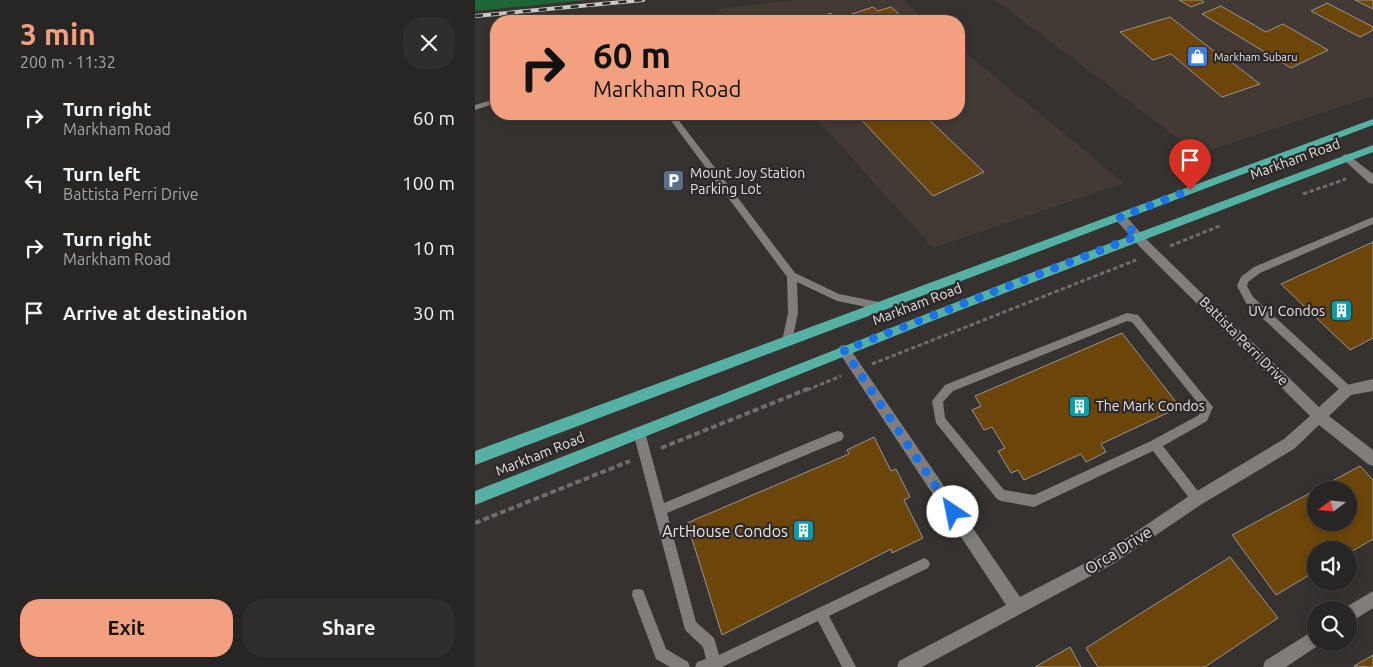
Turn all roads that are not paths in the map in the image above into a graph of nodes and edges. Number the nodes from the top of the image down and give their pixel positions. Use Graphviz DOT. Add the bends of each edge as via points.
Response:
graph roads {
  1 [pos="490,103"];
  2 [pos="475,108"];
  3 [pos="675,120"];
  4 [pos="1373,122"];
  5 [pos="1373,148"];
  6 [pos="1347,157"];
  7 [pos="1373,180"];
  8 [pos="1120,217"];
  9 [pos="1373,220"];
  10 [pos="1137,236"];
  11 [pos="792,276"];
  12 [pos="881,306"];
  13 [pos="787,341"];
  14 [pos="844,350"];
  15 [pos="1373,385"];
  16 [pos="1347,390"];
  17 [pos="1320,416"];
  18 [pos="639,432"];
  19 [pos="838,436"];
  20 [pos="1155,445"];
  21 [pos="475,458"];
  22 [pos="1373,459"];
  23 [pos="475,498"];
  24 [pos="1197,500"];
  25 [pos="661,510"];
  26 [pos="924,564"];
  27 [pos="638,595"];
  28 [pos="1373,599"];
  29 [pos="1017,607"];
  30 [pos="1357,610"];
  31 [pos="821,613"];
  32 [pos="1307,642"];
  33 [pos="710,666"];
  34 [pos="683,667"];
  35 [pos="849,667"];
  36 [pos="905,667"];
  37 [pos="1271,667"];
  1 -- 2 [label="lane"];
  3 -- 11 [label="lane"];
  4 -- 8 [label="main road, Markham Road"];
  5 -- 6 [label="main road, Markham Road"];
  6 -- 7 [label="street"];
  6 -- 10 [label="main road, Markham Road"];
  8 -- 10 [label="street, Battista Perri Drive"];
  8 -- 12 [label="main road, Markham Road"];
  9 -- 16 [label="lane" via="1257,270 1244,280 1242,286 1249,300"];
  10 -- 14 [label="main road, Markham Road"];
  10 -- 17 [label="street, Battista Perri Drive"];
  11 -- 12 [label="lane" via="837,297"];
  11 -- 13 [label="lane" via="793,313"];
  12 -- 13 [label="main road, Markham Road"];
  13 -- 21 [label="main road, Markham Road"];
  14 -- 18 [label="main road, Markham Road"];
  14 -- 29 [label="street"];
  15 -- 16 [label="street"];
  16 -- 17 [label="street, Orca Drive"];
  17 -- 22 [label="street, Battista Perri Drive"];
  17 -- 24 [label="street, Orca Drive" via="1289,444"];
  18 -- 23 [label="main road, Markham Road"];
  18 -- 25 [label="lane"];
  19 -- 25 [label="lane"];
  20 -- 20 [label="lane" via="1203,418 1208,407 1135,318 1127,317 949,388 937,402 940,420 1001,495 1026,500 1034,501"];
  20 -- 24 [label="lane"];
  24 -- 29 [label="street, Orca Drive" via="1108,559"];
  25 -- 33 [label="lane" via="691,626 709,643"];
  26 -- 31 [label="lane"];
  27 -- 34 [label="lane" via="661,654"];
  28 -- 30 [label="street"];
  29 -- 36 [label="street, Orca Drive"];
  31 -- 33 [label="lane"];
  31 -- 35 [label="lane"];
  32 -- 37 [label="street"];
}
